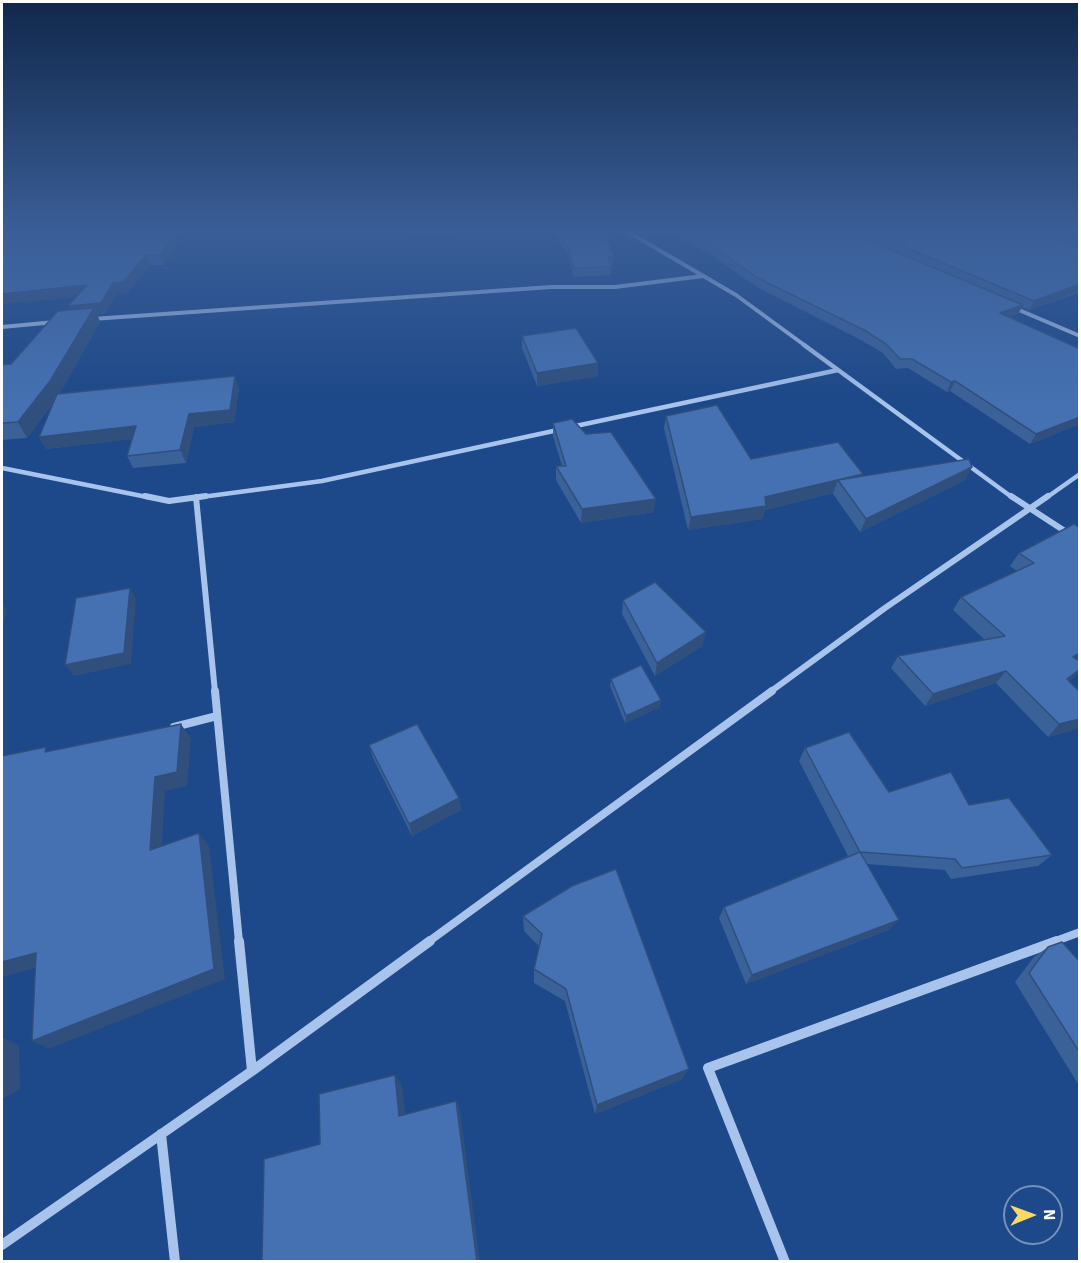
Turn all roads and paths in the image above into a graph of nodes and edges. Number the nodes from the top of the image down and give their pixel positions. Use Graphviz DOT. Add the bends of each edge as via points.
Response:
graph roads {
  1 [pos="537,288"];
  2 [pos="724,288"];
  3 [pos="1004,303"];
  4 [pos="91,319"];
  5 [pos="57,322"];
  6 [pos="2,327"];
  7 [pos="1080,336"];
  8 [pos="838,370"];
  9 [pos="2,468"];
  10 [pos="1080,474"];
  11 [pos="196,497"];
  12 [pos="1028,509"];
  13 [pos="1080,541"];
  14 [pos="217,716"];
  15 [pos="162,730"];
  16 [pos="1080,932"];
  17 [pos="252,1071"];
  18 [pos="161,1134"];
  19 [pos="2,1245"];
  20 [pos="175,1262"];
  21 [pos="785,1262"];
  1 -- 4 [label="street"];
  2 -- 8 [label="street"];
  3 -- 7 [label="street"];
  5 -- 6 [label="street"];
  8 -- 11 [label="street" via="322,481"];
  8 -- 12 [label="street"];
  9 -- 11 [label="street" via="169,501"];
  10 -- 12 [label="street"];
  11 -- 14 [label="street"];
  12 -- 13 [label="street"];
  12 -- 17 [label="street" via="885,608"];
  14 -- 15 [label="street"];
  14 -- 17 [label="street"];
  16 -- 21 [label="street" via="708,1068"];
  17 -- 18 [label="street"];
  18 -- 19 [label="street"];
  18 -- 20 [label="street"];
}
